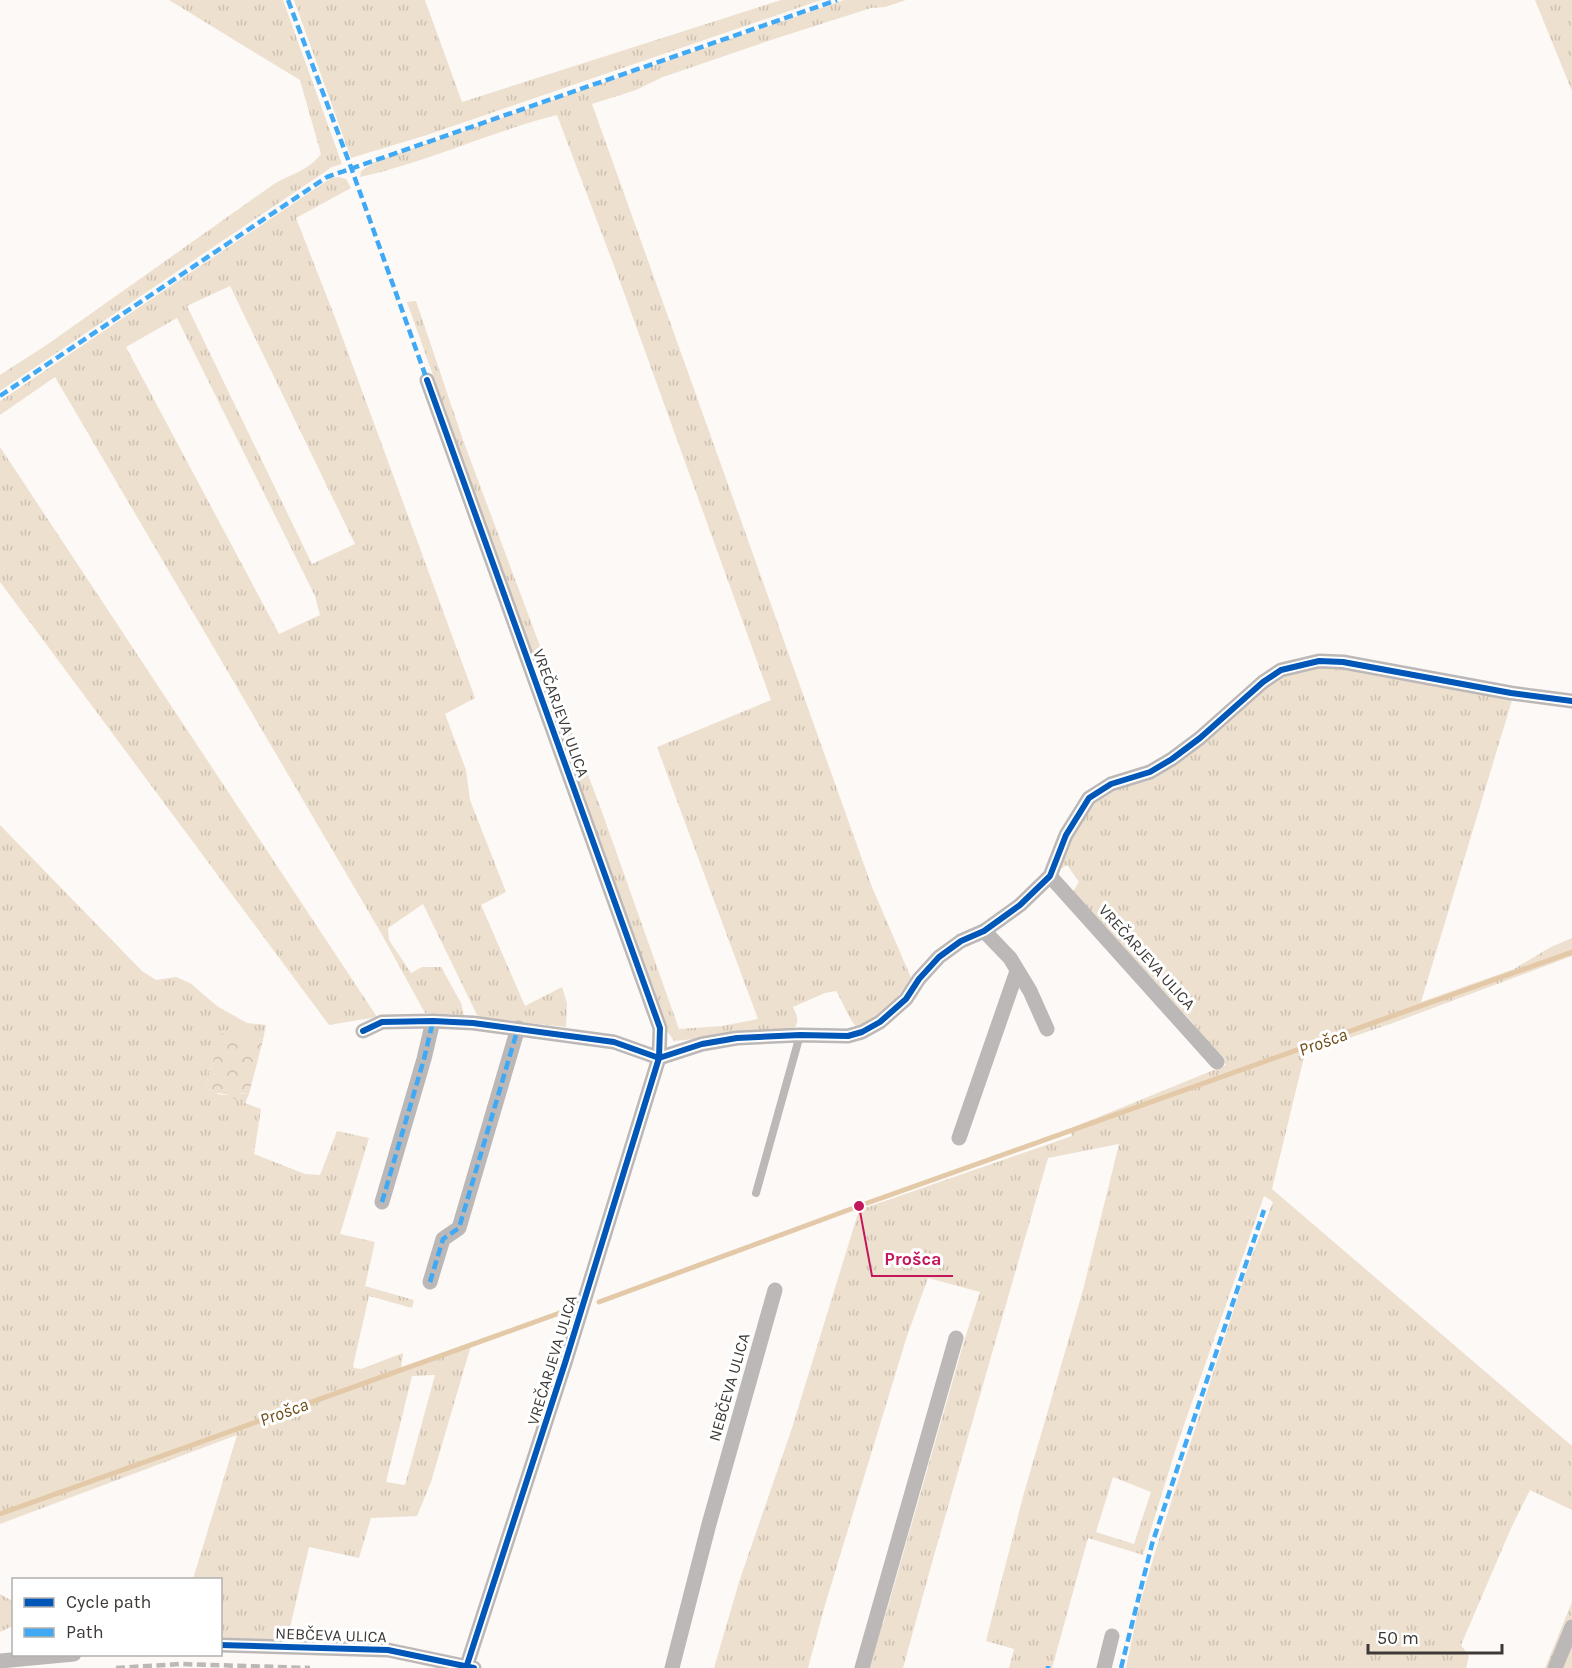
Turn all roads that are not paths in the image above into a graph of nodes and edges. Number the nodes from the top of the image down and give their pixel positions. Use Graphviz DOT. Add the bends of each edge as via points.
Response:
graph roads {
  1 [pos="426,380"];
  2 [pos="1572,701"];
  3 [pos="1050,876"];
  4 [pos="984,931"];
  5 [pos="1017,970"];
  6 [pos="433,1021"];
  7 [pos="518,1028"];
  8 [pos="1047,1029"];
  9 [pos="363,1030"];
  10 [pos="800,1035"];
  11 [pos="658,1058"];
  12 [pos="1217,1062"];
  13 [pos="959,1138"];
  14 [pos="756,1192"];
  15 [pos="382,1202"];
  16 [pos="430,1282"];
  17 [pos="775,1290"];
  18 [pos="956,1338"];
  19 [pos="1572,1627"];
  20 [pos="1112,1636"];
  21 [pos="222,1646"];
  22 [pos="44,1656"];
  23 [pos="0,1661"];
  24 [pos="469,1667"];
  25 [pos="672,1668"];
  26 [pos="862,1668"];
  27 [pos="1104,1668"];
  28 [pos="1556,1668"];
  1 -- 11 [label="street, VREČARJEVA ULICA" via="660,1028"];
  2 -- 3 [label="street" via="1343,662 1320,661 1281,670 1172,759 1150,772 1111,784 1089,798 1066,835"];
  3 -- 4 [label="street" via="1020,905"];
  3 -- 12 [label="street, VREČARJEVA ULICA"];
  4 -- 5 [label="street" via="1005,951"];
  4 -- 10 [label="street" via="939,957 906,999 880,1022 848,1036"];
  5 -- 8 [label="street"];
  5 -- 13 [label="street"];
  6 -- 7 [label="street"];
  6 -- 9 [label="street" via="382,1022"];
  6 -- 15 [label="street"];
  7 -- 11 [label="street" via="614,1042"];
  7 -- 16 [label="street" via="459,1228 443,1239"];
  10 -- 11 [label="street" via="737,1038"];
  10 -- 14 [label="lane"];
  11 -- 24 [label="street, VREČARJEVA ULICA"];
  17 -- 25 [label="street, NEBČEVA ULICA"];
  18 -- 26 [label="street"];
  19 -- 28 [label="street"];
  20 -- 27 [label="street"];
  21 -- 24 [label="street, NEBČEVA ULICA" via="388,1650"];
  22 -- 23 [label="street"];
}
